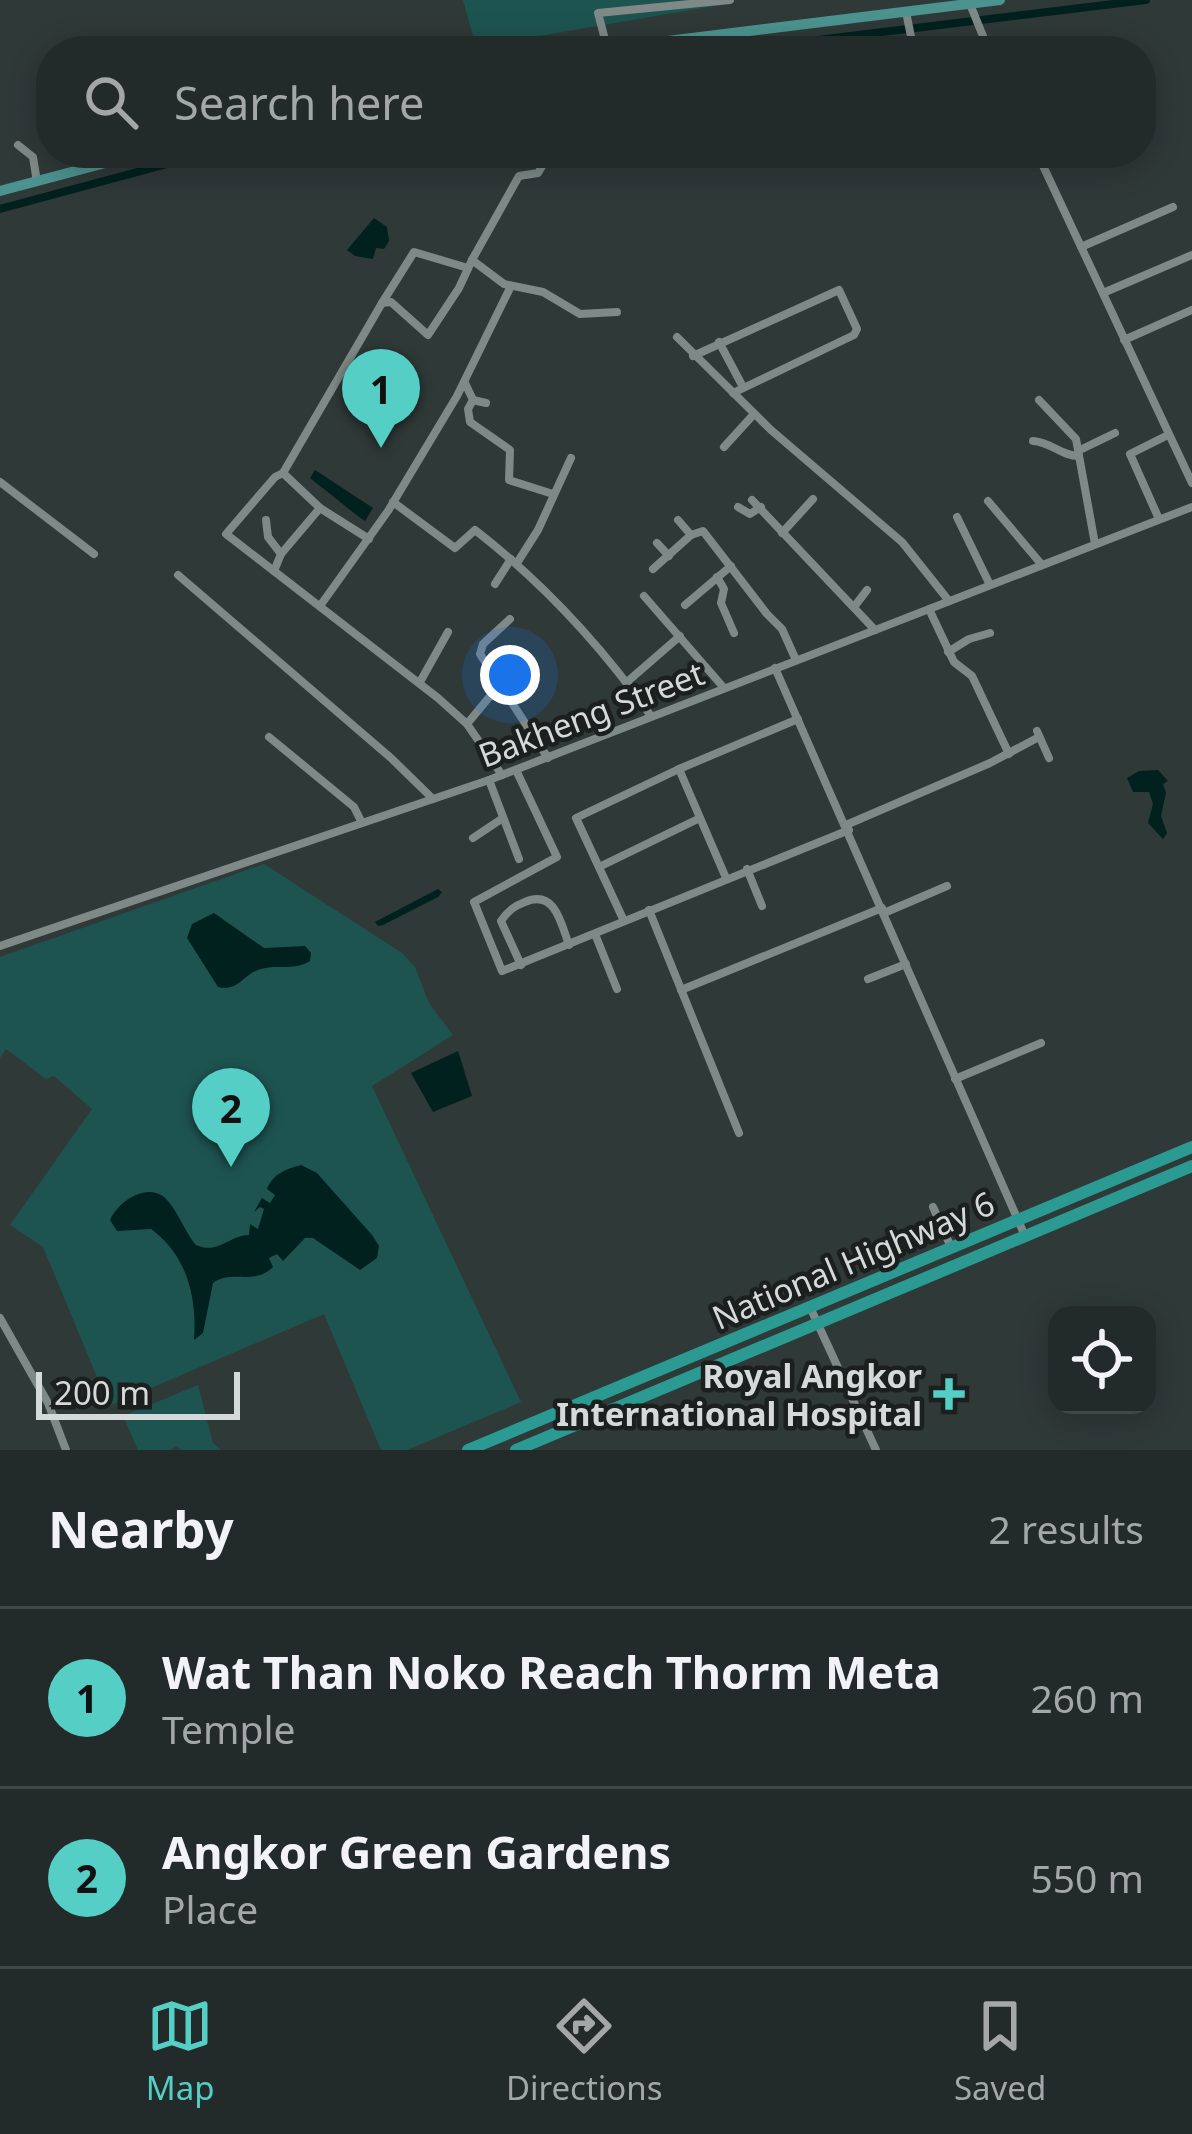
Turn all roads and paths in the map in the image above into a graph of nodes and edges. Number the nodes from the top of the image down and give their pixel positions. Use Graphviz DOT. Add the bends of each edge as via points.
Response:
graph roads {
  1 [pos="730,0"];
  2 [pos="1000,0"];
  3 [pos="972,7"];
  4 [pos="906,20"];
  5 [pos="604,36"];
  6 [pos="735,36"];
  7 [pos="910,36"];
  8 [pos="982,36"];
  9 [pos="18,146"];
  10 [pos="69,168"];
  11 [pos="542,168"];
  12 [pos="1044,168"];
  13 [pos="35,175"];
  14 [pos="0,191"];
  15 [pos="1173,207"];
  16 [pos="1081,247"];
  17 [pos="1192,255"];
  18 [pos="471,264"];
  19 [pos="511,286"];
  20 [pos="1102,293"];
  21 [pos="382,303"];
  22 [pos="1192,310"];
  23 [pos="617,311"];
  24 [pos="677,338"];
  25 [pos="1124,340"];
  26 [pos="719,342"];
  27 [pos="693,356"];
  28 [pos="464,382"];
  29 [pos="742,387"];
  30 [pos="733,393"];
  31 [pos="472,400"];
  32 [pos="1039,400"];
  33 [pos="486,403"];
  34 [pos="754,414"];
  35 [pos="1115,433"];
  36 [pos="1168,434"];
  37 [pos="1033,441"];
  38 [pos="724,447"];
  39 [pos="1079,453"];
  40 [pos="571,458"];
  41 [pos="283,473"];
  42 [pos="0,482"];
  43 [pos="1192,483"];
  44 [pos="554,494"];
  45 [pos="813,499"];
  46 [pos="752,500"];
  47 [pos="988,501"];
  48 [pos="393,502"];
  49 [pos="1192,506"];
  50 [pos="738,507"];
  51 [pos="760,507"];
  52 [pos="320,508"];
  53 [pos="956,517"];
  54 [pos="266,520"];
  55 [pos="678,520"];
  56 [pos="1159,520"];
  57 [pos="782,533"];
  58 [pos="691,535"];
  59 [pos="369,539"];
  60 [pos="657,543"];
  61 [pos="1095,544"];
  62 [pos="94,554"];
  63 [pos="281,554"];
  64 [pos="669,556"];
  65 [pos="514,561"];
  66 [pos="1042,565"];
  67 [pos="730,566"];
  68 [pos="653,568"];
  69 [pos="274,571"];
  70 [pos="178,575"];
  71 [pos="717,577"];
  72 [pos="495,584"];
  73 [pos="990,585"];
  74 [pos="866,590"];
  75 [pos="644,596"];
  76 [pos="949,601"];
  77 [pos="686,605"];
  78 [pos="320,606"];
  79 [pos="854,607"];
  80 [pos="929,609"];
  81 [pos="510,619"];
  82 [pos="875,629"];
  83 [pos="448,632"];
  84 [pos="734,633"];
  85 [pos="990,633"];
  86 [pos="680,636"];
  87 [pos="948,653"];
  88 [pos="796,660"];
  89 [pos="775,668"];
  90 [pos="420,682"];
  91 [pos="627,682"];
  92 [pos="724,688"];
  93 [pos="491,695"];
  94 [pos="651,716"];
  95 [pos="798,719"];
  96 [pos="467,724"];
  97 [pos="268,737"];
  98 [pos="1009,754"];
  99 [pos="548,758"];
  100 [pos="1049,758"];
  101 [pos="679,769"];
  102 [pos="516,770"];
  103 [pos="502,775"];
  104 [pos="489,780"];
  105 [pos="433,799"];
  106 [pos="502,818"];
  107 [pos="700,818"];
  108 [pos="362,823"];
  109 [pos="847,828"];
  110 [pos="473,838"];
  111 [pos="519,859"];
  112 [pos="599,867"];
  113 [pos="747,869"];
  114 [pos="727,878"];
  115 [pos="947,886"];
  116 [pos="762,906"];
  117 [pos="649,910"];
  118 [pos="883,910"];
  119 [pos="623,921"];
  120 [pos="595,934"];
  121 [pos="569,945"];
  122 [pos="0,946"];
  123 [pos="906,964"];
  124 [pos="521,965"];
  125 [pos="868,979"];
  126 [pos="617,989"];
  127 [pos="681,990"];
  128 [pos="1041,1043"];
  129 [pos="955,1079"];
  130 [pos="739,1133"];
  131 [pos="1192,1147"];
  132 [pos="1192,1166"];
  133 [pos="933,1207"];
  134 [pos="1018,1220"];
  135 [pos="1025,1236"];
  136 [pos="951,1247"];
  137 [pos="810,1307"];
  138 [pos="0,1318"];
  139 [pos="817,1324"];
  140 [pos="66,1450"];
  141 [pos="468,1450"];
  142 [pos="516,1450"];
  143 [pos="876,1450"];
  1 -- 5 [label="street" via="598,13"];
  2 -- 3 [label="main road"];
  3 -- 4 [label="main road"];
  3 -- 8 [label="street"];
  4 -- 6 [label="main road"];
  4 -- 7 [label="street"];
  9 -- 13 [label="street" via="33,157"];
  10 -- 13 [label="main road"];
  11 -- 18 [label="street" via="519,176"];
  12 -- 16 [label="street"];
  13 -- 14 [label="main road"];
  15 -- 16 [label="street"];
  16 -- 20 [label="street"];
  17 -- 20 [label="street"];
  18 -- 19 [label="street"];
  18 -- 21 [label="street" via="461,269 414,253"];
  18 -- 21 [label="street" via="428,334"];
  19 -- 23 [label="street" via="543,292 580,314"];
  19 -- 28 [label="street"];
  20 -- 25 [label="street"];
  21 -- 41 [label="street"];
  22 -- 25 [label="street"];
  24 -- 27 [label="street"];
  25 -- 36 [label="street"];
  26 -- 27 [label="street"];
  26 -- 29 [label="street"];
  26 -- 29 [label="street" via="839,290 854,334"];
  27 -- 30 [label="street"];
  28 -- 31 [label="street"];
  28 -- 48 [label="street"];
  29 -- 30 [label="street"];
  30 -- 34 [label="street"];
  31 -- 33 [label="street"];
  31 -- 44 [label="street" via="470,422 510,450 508,480"];
  32 -- 39 [label="street" via="1074,435"];
  34 -- 38 [label="street"];
  34 -- 76 [label="street" via="902,542"];
  35 -- 39 [label="street"];
  36 -- 43 [label="street"];
  36 -- 56 [label="street" via="1130,454"];
  37 -- 39 [label="street"];
  39 -- 61 [label="street"];
  40 -- 44 [label="street"];
  41 -- 52 [label="street"];
  41 -- 69 [label="street" via="226,534"];
  42 -- 62 [label="street"];
  44 -- 65 [label="street"];
  45 -- 57 [label="street"];
  46 -- 51 [label="street"];
  47 -- 66 [label="street"];
  48 -- 59 [label="street"];
  48 -- 65 [label="street" via="455,548 475,530"];
  49 -- 56 [label="street, Bakheng Street"];
  50 -- 51 [label="street" via="750,514"];
  51 -- 57 [label="street"];
  52 -- 59 [label="street"];
  52 -- 63 [label="street"];
  53 -- 73 [label="street"];
  54 -- 63 [label="street"];
  55 -- 58 [label="street"];
  56 -- 61 [label="street, Bakheng Street"];
  57 -- 79 [label="street"];
  58 -- 64 [label="street"];
  58 -- 67 [label="street" via="703,531"];
  59 -- 78 [label="street"];
  60 -- 64 [label="street"];
  61 -- 66 [label="street, Bakheng Street"];
  63 -- 69 [label="street"];
  64 -- 68 [label="street"];
  65 -- 72 [label="street"];
  65 -- 91 [label="street"];
  66 -- 73 [label="street, Bakheng Street"];
  67 -- 71 [label="street"];
  67 -- 88 [label="street" via="777,622"];
  69 -- 78 [label="street"];
  70 -- 105 [label="street"];
  71 -- 77 [label="street"];
  71 -- 84 [label="street"];
  73 -- 76 [label="street, Bakheng Street"];
  74 -- 79 [label="street"];
  75 -- 86 [label="street"];
  76 -- 80 [label="street, Bakheng Street"];
  78 -- 90 [label="street"];
  79 -- 82 [label="street"];
  80 -- 82 [label="street, Bakheng Street"];
  80 -- 87 [label="street"];
  81 -- 99 [label="street" via="480,653"];
  82 -- 88 [label="street, Bakheng Street"];
  83 -- 90 [label="street"];
  85 -- 87 [label="street"];
  86 -- 91 [label="street"];
  86 -- 92 [label="street"];
  87 -- 98 [label="street" via="972,676"];
  88 -- 89 [label="street, Bakheng Street"];
  89 -- 92 [label="street, Bakheng Street"];
  89 -- 95 [label="street"];
  90 -- 96 [label="street"];
  91 -- 94 [label="street"];
  92 -- 94 [label="street, Bakheng Street"];
  93 -- 96 [label="street"];
  94 -- 99 [label="street, Bakheng Street"];
  95 -- 101 [label="street"];
  95 -- 109 [label="street"];
  96 -- 103 [label="street"];
  97 -- 108 [label="street" via="354,807"];
  98 -- 100 [label="street" via="1038,734"];
  98 -- 109 [label="street"];
  99 -- 102 [label="street, Bakheng Street"];
  101 -- 107 [label="street"];
  101 -- 112 [label="street" via="576,818"];
  102 -- 103 [label="street, Bakheng Street"];
  102 -- 124 [label="street" via="556,858 474,902 501,970"];
  103 -- 104 [label="street, Bakheng Street"];
  104 -- 105 [label="street, Bakheng Street"];
  104 -- 106 [label="street"];
  105 -- 108 [label="street, Bakheng Street"];
  106 -- 110 [label="street"];
  106 -- 111 [label="street"];
  107 -- 112 [label="street"];
  107 -- 114 [label="street"];
  108 -- 122 [label="street, Bakheng Street"];
  109 -- 113 [label="street"];
  109 -- 118 [label="street"];
  112 -- 119 [label="street"];
  113 -- 114 [label="street"];
  113 -- 116 [label="street"];
  114 -- 117 [label="street"];
  115 -- 118 [label="street"];
  117 -- 119 [label="street"];
  117 -- 127 [label="street"];
  118 -- 123 [label="street"];
  118 -- 127 [label="street"];
  119 -- 120 [label="street"];
  120 -- 121 [label="street"];
  120 -- 126 [label="street"];
  121 -- 124 [label="street"];
  121 -- 124 [label="street" via="552,904 529,900 501,921"];
  123 -- 125 [label="street"];
  123 -- 129 [label="street"];
  127 -- 130 [label="street"];
  128 -- 129 [label="street"];
  129 -- 134 [label="street"];
  131 -- 134 [label="highway, National Highway 6"];
  132 -- 135 [label="highway, National Highway 6"];
  133 -- 136 [label="street"];
  134 -- 135 [label="street"];
  134 -- 136 [label="highway, National Highway 6"];
  135 -- 139 [label="highway, National Highway 6"];
  136 -- 137 [label="highway, National Highway 6"];
  137 -- 139 [label="street"];
  137 -- 141 [label="highway, National Highway 6"];
  138 -- 140 [label="street"];
  139 -- 142 [label="highway, National Highway 6"];
  139 -- 143 [label="street"];
}
